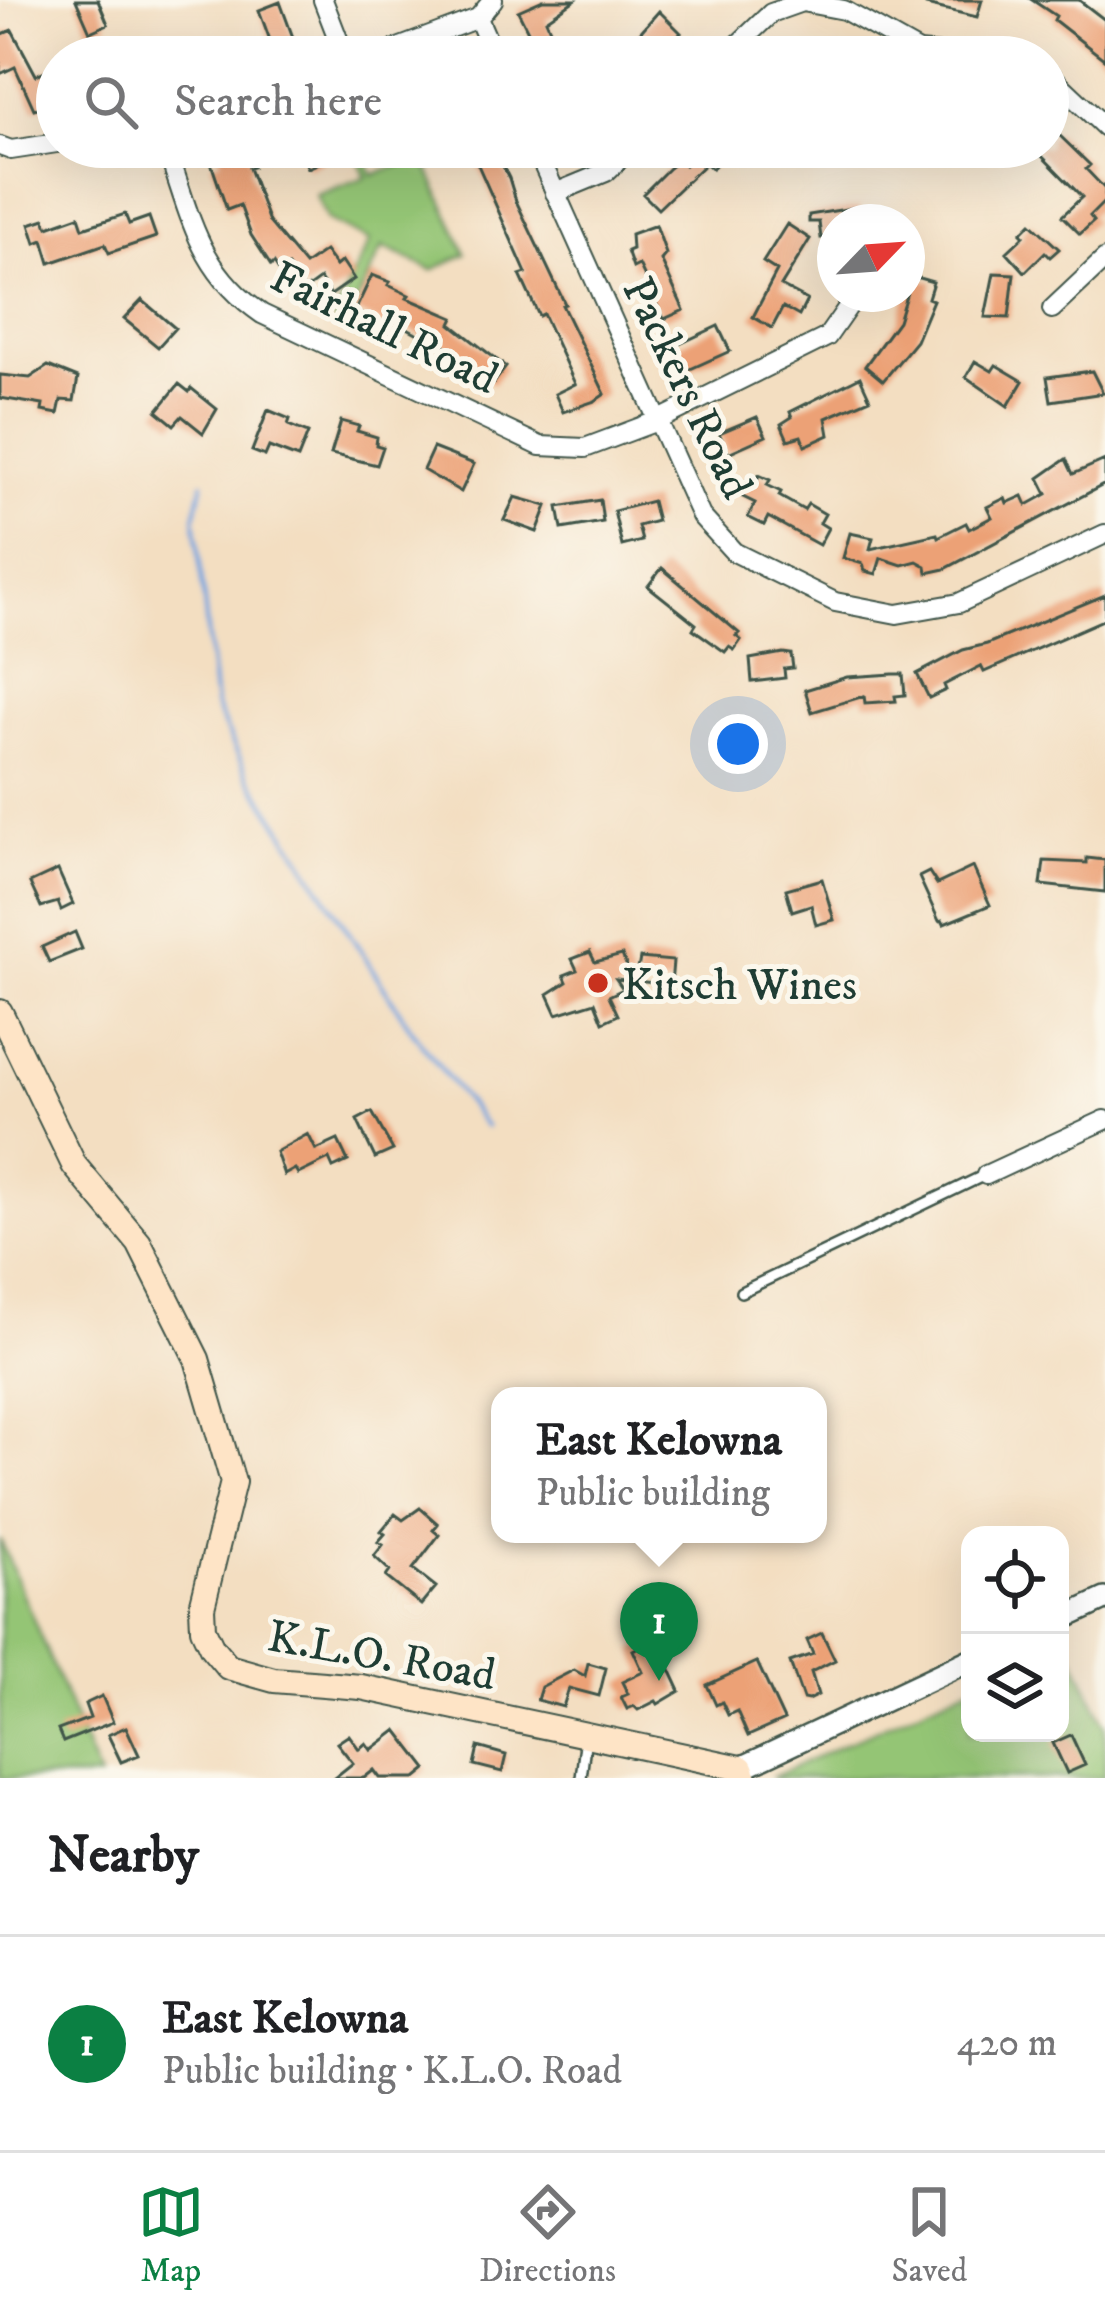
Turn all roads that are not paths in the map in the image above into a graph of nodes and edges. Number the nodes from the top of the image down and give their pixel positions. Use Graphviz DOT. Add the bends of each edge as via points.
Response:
graph roads {
  1 [pos="323,0"];
  2 [pos="493,0"];
  3 [pos="478,18"];
  4 [pos="337,36"];
  5 [pos="430,36"];
  6 [pos="486,36"];
  7 [pos="747,36"];
  8 [pos="890,36"];
  9 [pos="1069,93"];
  10 [pos="1105,127"];
  11 [pos="0,146"];
  12 [pos="36,146"];
  13 [pos="173,168"];
  14 [pos="544,168"];
  15 [pos="610,168"];
  16 [pos="555,193"];
  17 [pos="1105,259"];
  18 [pos="1052,309"];
  19 [pos="845,312"];
  20 [pos="657,421"];
  21 [pos="1105,534"];
  22 [pos="0,1012"];
  23 [pos="1105,1120"];
  24 [pos="986,1175"];
  25 [pos="742,1292"];
  26 [pos="1105,1599"];
  27 [pos="1069,1616"];
  28 [pos="961,1664"];
  29 [pos="586,1736"];
  30 [pos="743,1773"];
  31 [pos="580,1778"];
  1 -- 4 [label="street"];
  2 -- 3 [label="street"];
  3 -- 5 [label="street"];
  3 -- 6 [label="street"];
  7 -- 8 [label="street" via="771,14 802,2 844,10"];
  9 -- 10 [label="street"];
  11 -- 12 [label="street"];
  13 -- 20 [label="street, Fairhall Road" via="206,260 262,314 540,446 585,448"];
  14 -- 16 [label="street, Packers Road"];
  15 -- 16 [label="street"];
  16 -- 20 [label="street, Packers Road"];
  17 -- 18 [label="street"];
  19 -- 20 [label="street, Fairhall Road" via="827,338"];
  20 -- 21 [label="street, Packers Road" via="701,516 734,553 835,602 897,614 959,603"];
  22 -- 29 [label="main road, K.L.O. Road" via="74,1165 139,1244 197,1359 233,1482 202,1606 212,1648 249,1676 361,1687"];
  23 -- 24 [label="street"];
  24 -- 25 [label="lane"];
  26 -- 27 [label="street"];
  28 -- 30 [label="street"];
  29 -- 30 [label="main road, K.L.O. Road"];
  29 -- 31 [label="lane"];
}
